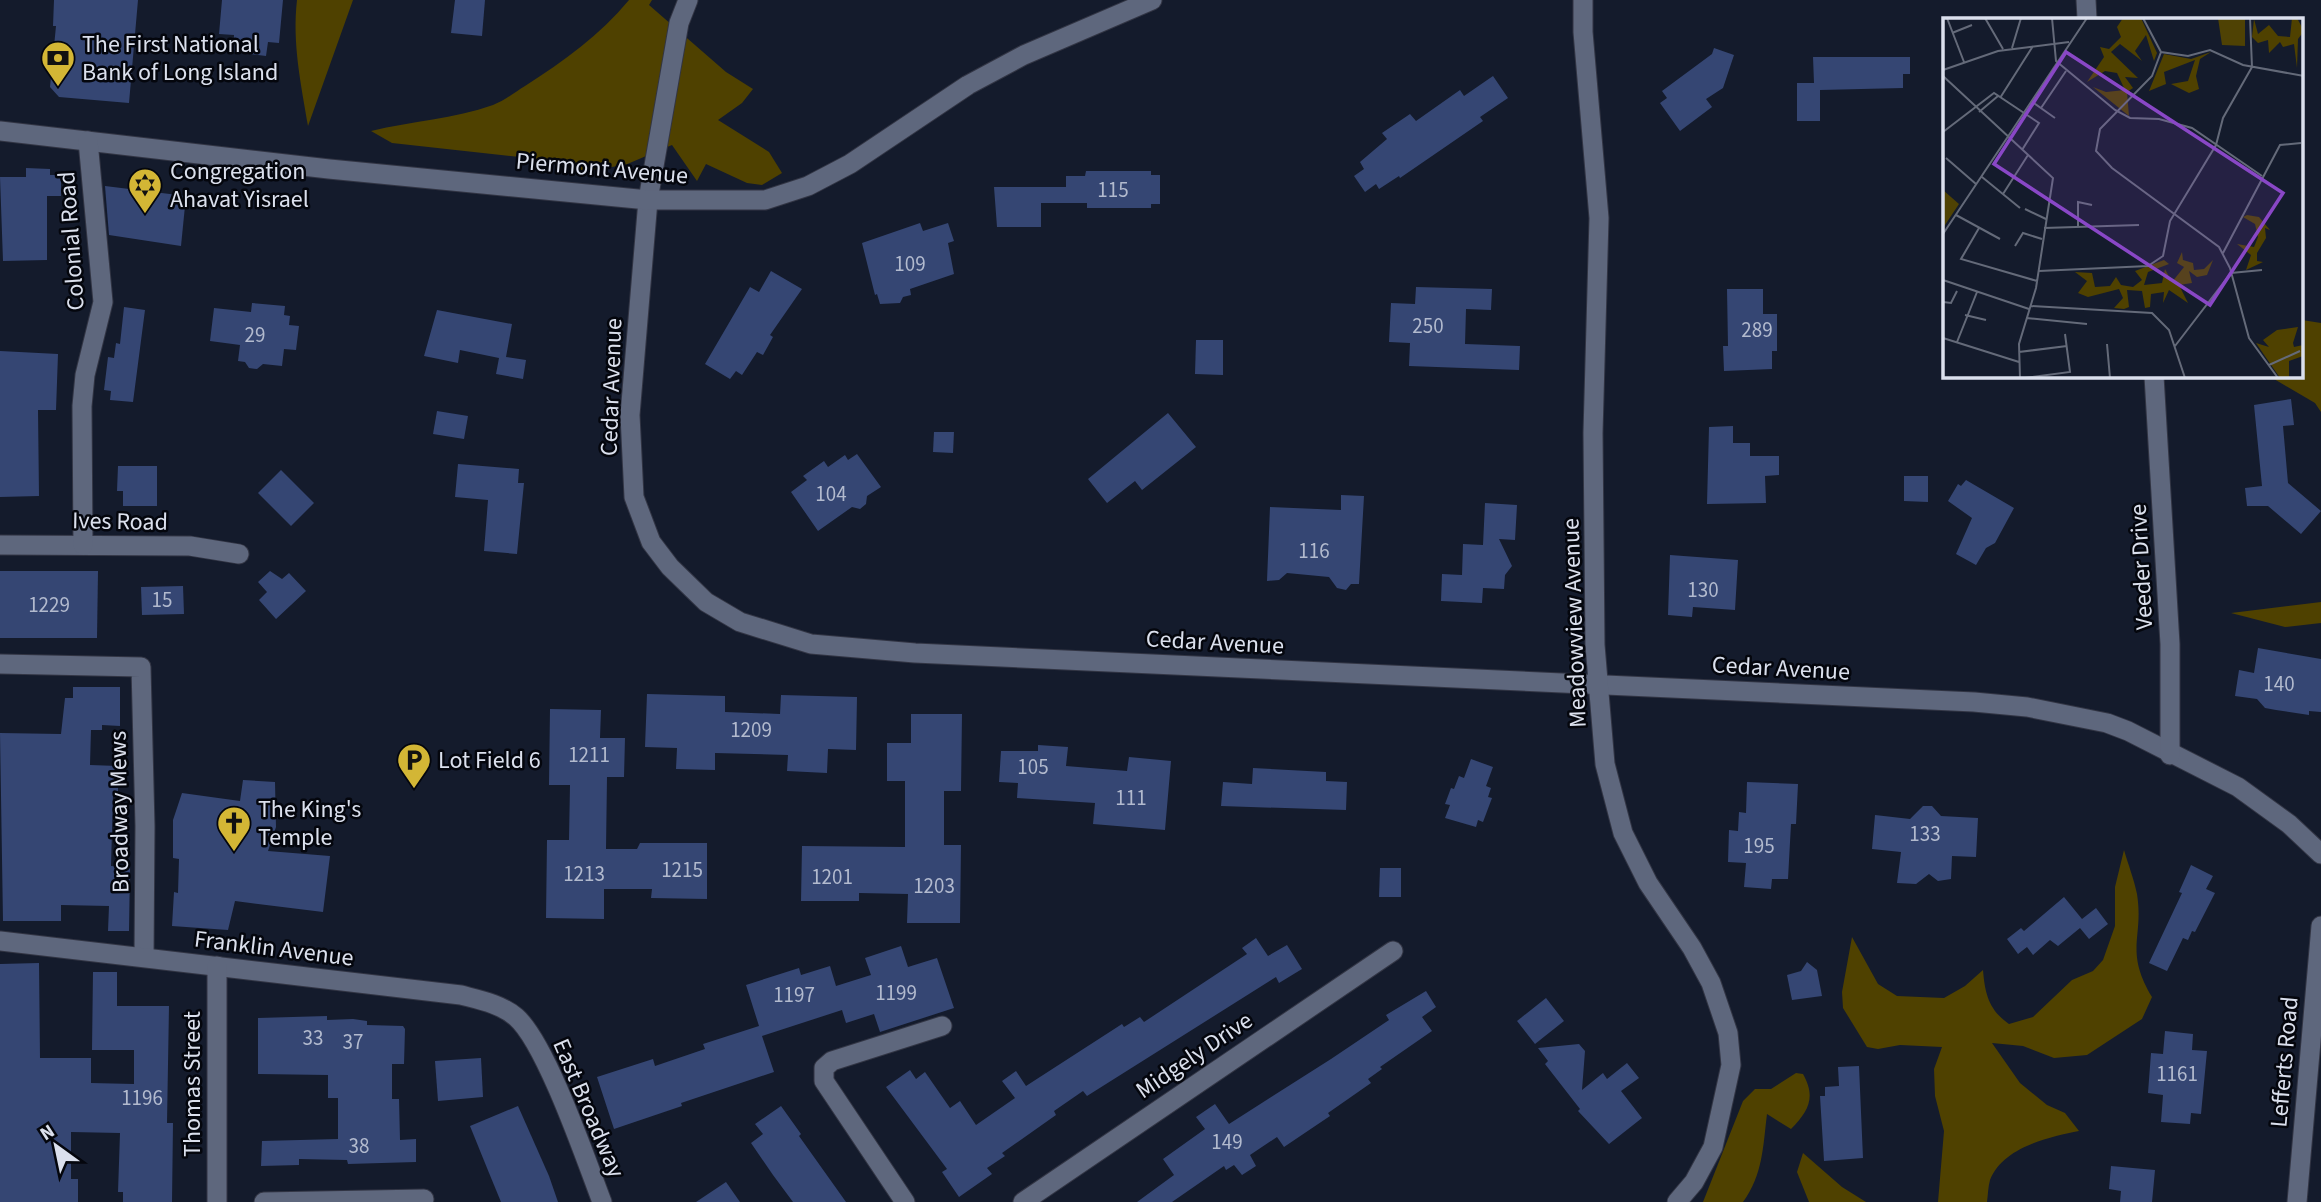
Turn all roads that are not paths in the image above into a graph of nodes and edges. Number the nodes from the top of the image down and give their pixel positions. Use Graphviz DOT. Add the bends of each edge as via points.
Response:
graph roads {
  1 [pos="688,0"];
  2 [pos="1152,0"];
  3 [pos="1583,0"];
  4 [pos="2086,0"];
  5 [pos="2087,18"];
  6 [pos="0,131"];
  7 [pos="88,141"];
  8 [pos="648,200"];
  9 [pos="2154,378"];
  10 [pos="0,545"];
  11 [pos="83,545"];
  12 [pos="239,554"];
  13 [pos="0,664"];
  14 [pos="1599,685"];
  15 [pos="2170,755"];
  16 [pos="2321,854"];
  17 [pos="2321,926"];
  18 [pos="0,941"];
  19 [pos="1393,951"];
  20 [pos="144,956"];
  21 [pos="217,966"];
  22 [pos="942,1026"];
  23 [pos="531,1034"];
  24 [pos="424,1199"];
  25 [pos="217,1202"];
  26 [pos="264,1202"];
  27 [pos="602,1202"];
  28 [pos="905,1202"];
  29 [pos="1023,1202"];
  30 [pos="1677,1202"];
  31 [pos="2297,1202"];
  1 -- 8 [label="street, Cedar Avenue" via="679,23"];
  2 -- 8 [label="street, Piermont Avenue" via="1024,55 968,85 850,164 808,186 765,200"];
  3 -- 14 [label="street, Meadowview Avenue" via="1599,218 1592,433"];
  4 -- 5 [label="street"];
  6 -- 7 [label="street, Piermont Avenue"];
  7 -- 8 [label="street, Piermont Avenue"];
  7 -- 11 [label="street, Colonial Road" via="103,302 82,406"];
  8 -- 14 [label="street, Cedar Avenue" via="629,415 634,496 651,542 670,567 706,602 740,622 811,644 915,653"];
  9 -- 15 [label="street, Veeder Drive" via="2170,644"];
  10 -- 11 [label="street, Ives Road"];
  11 -- 12 [label="street, Ives Road" via="190,547"];
  13 -- 20 [label="street, Broadway Mews" via="141,667"];
  14 -- 15 [label="street, Cedar Avenue" via="2026,707 2107,723"];
  14 -- 30 [label="street, Meadowview Avenue" via="1605,764 1623,833 1647,883 1711,983 1728,1033 1731,1065 1720,1128 1694,1182"];
  15 -- 16 [label="street, Cedar Avenue" via="2238,787 2290,824"];
  17 -- 31 [label="street, Lefferts Road"];
  18 -- 20 [label="street, Franklin Avenue"];
  19 -- 29 [label="street, Midgely Drive"];
  20 -- 21 [label="street, Franklin Avenue"];
  21 -- 23 [label="street, Franklin Avenue" via="461,995 496,1005"];
  21 -- 25 [label="street, Thomas Street"];
  22 -- 28 [label="street" via="832,1061 824,1068 824,1081"];
  23 -- 27 [label="street, East Broadway"];
  24 -- 26 [label="street"];
}
